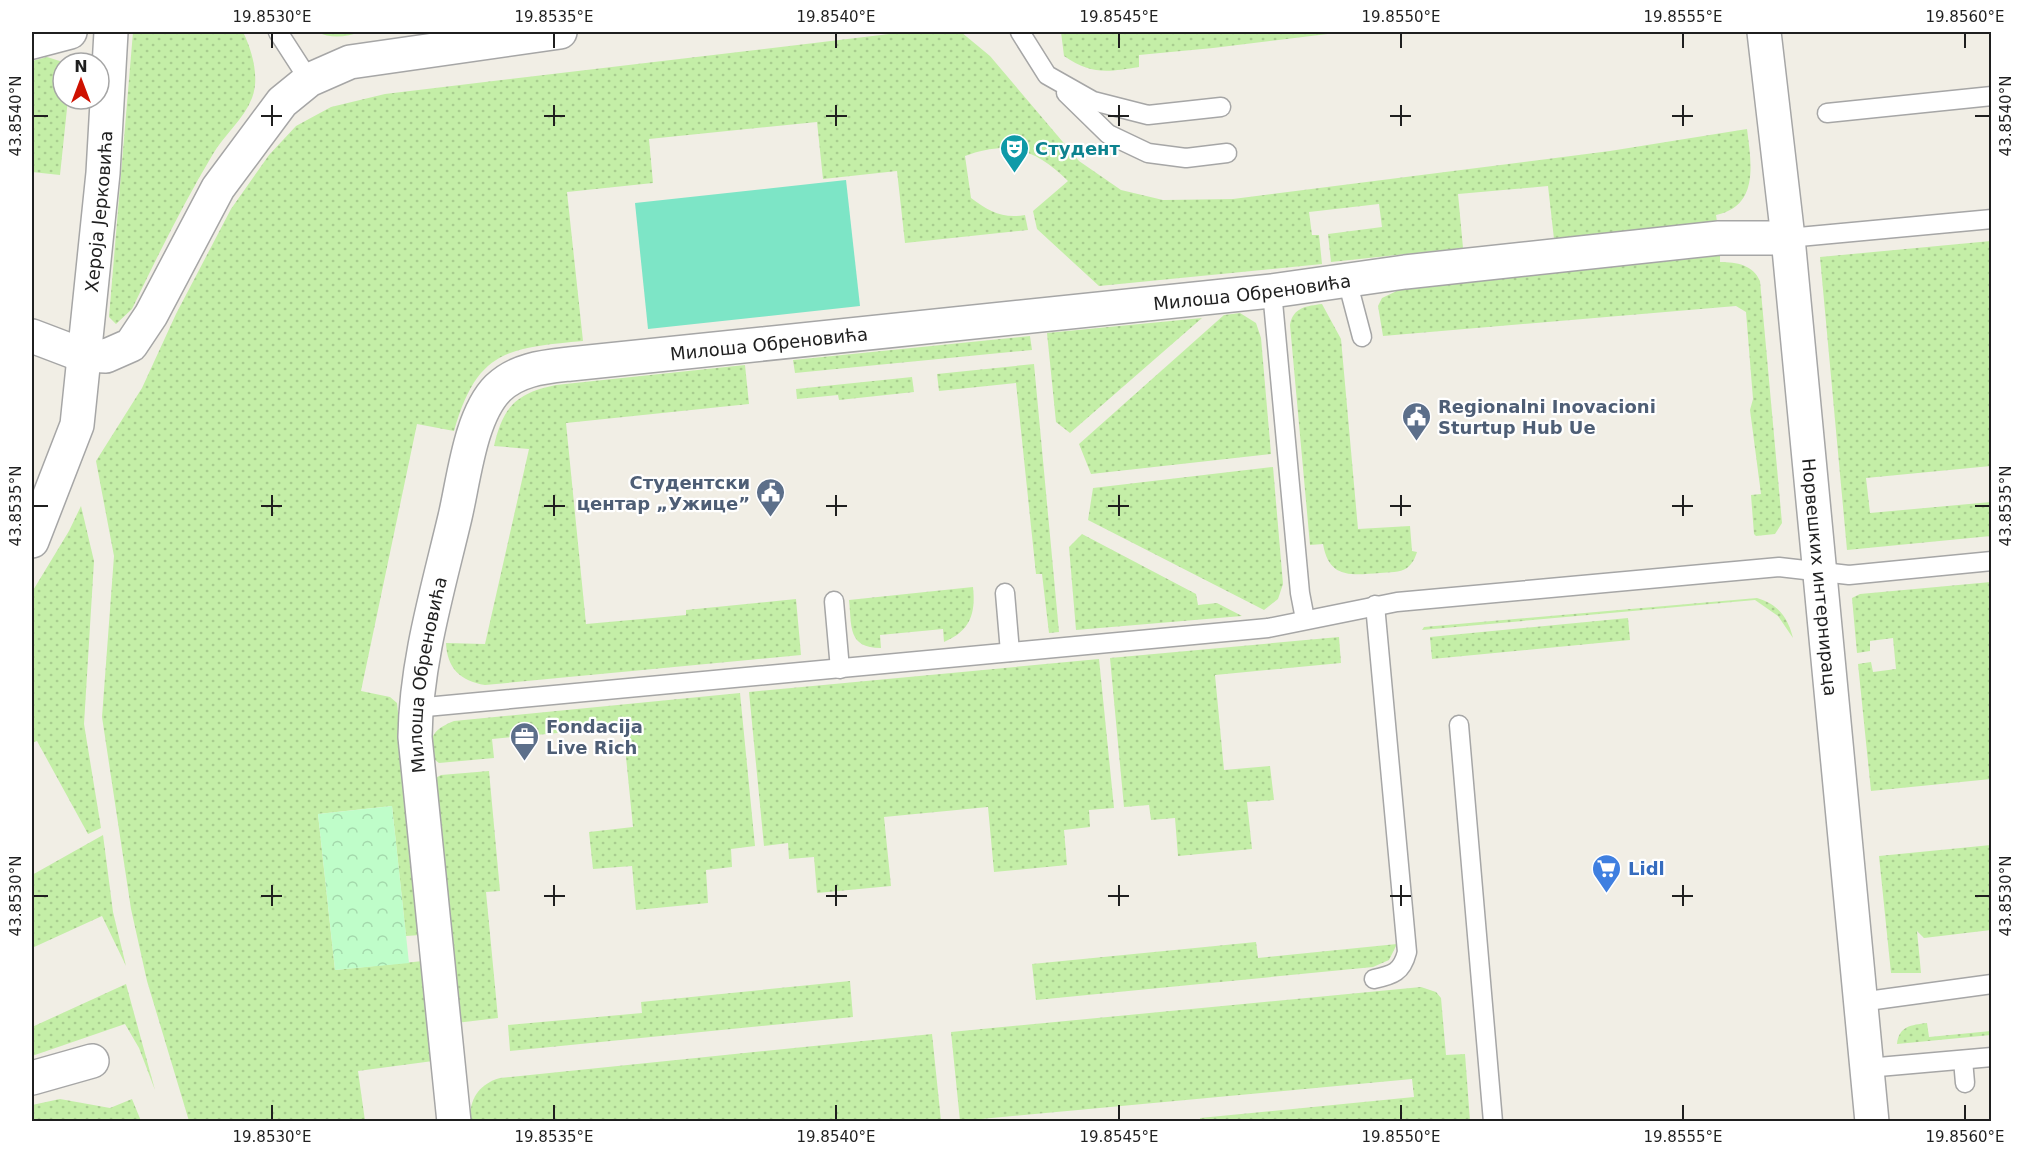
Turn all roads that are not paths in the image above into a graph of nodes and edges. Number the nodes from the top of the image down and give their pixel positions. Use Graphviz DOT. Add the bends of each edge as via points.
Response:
graph roads {
  1 [pos="69,32"];
  2 [pos="111,32"];
  3 [pos="278,32"];
  4 [pos="560,32"];
  5 [pos="1020,32"];
  6 [pos="1764,32"];
  7 [pos="32,42"];
  8 [pos="1047,75"];
  9 [pos="309,80"];
  10 [pos="1992,96"];
  11 [pos="1221,107"];
  12 [pos="1827,113"];
  13 [pos="1227,153"];
  14 [pos="1992,219"];
  15 [pos="1788,238"];
  16 [pos="1347,280"];
  17 [pos="1272,291"];
  18 [pos="32,336"];
  19 [pos="1362,337"];
  20 [pos="82,355"];
  21 [pos="32,541"];
  22 [pos="1992,561"];
  23 [pos="1818,570"];
  24 [pos="1005,593"];
  25 [pos="834,602"];
  26 [pos="1375,605"];
  27 [pos="1305,619"];
  28 [pos="1010,652"];
  29 [pos="840,669"];
  30 [pos="415,708"];
  31 [pos="1460,725"];
  32 [pos="1374,979"];
  33 [pos="1992,984"];
  34 [pos="1860,1002"];
  35 [pos="1992,1058"];
  36 [pos="1963,1060"];
  37 [pos="92,1061"];
  38 [pos="1867,1068"];
  39 [pos="32,1078"];
  40 [pos="1965,1083"];
  41 [pos="454,1122"];
  42 [pos="1493,1122"];
  43 [pos="1872,1122"];
  1 -- 7 [label="street"];
  2 -- 20 [label="street, Хероја Јерковића" via="103,173"];
  3 -- 9 [label="lane"];
  4 -- 9 [label="street" via="350,62"];
  5 -- 8 [label="lane"];
  6 -- 15 [label="street, Норвешких интернираца"];
  8 -- 11 [label="lane" via="1093,101 1148,115"];
  8 -- 13 [label="lane" via="1108,134 1148,153 1186,158"];
  9 -- 20 [label="street" via="282,102 218,188 131,345 106,356"];
  10 -- 12 [label="lane"];
  14 -- 15 [label="lane"];
  15 -- 16 [label="street, Милоша Обреновића" via="1719,238"];
  15 -- 23 [label="street, Норвешких интернираца"];
  16 -- 17 [label="street, Милоша Обреновића"];
  16 -- 19 [label="lane"];
  17 -- 27 [label="lane"];
  17 -- 30 [label="street, Милоша Обреновића" via="521,372 496,389 478,420 424,648"];
  18 -- 20 [label="street"];
  20 -- 21 [label="street, Хероја Јерковића" via="77,425"];
  22 -- 23 [label="lane" via="1849,575"];
  23 -- 26 [label="lane" via="1779,567"];
  23 -- 34 [label="street, Норвешких интернираца"];
  24 -- 28 [label="lane"];
  25 -- 29 [label="lane"];
  26 -- 27 [label="lane"];
  26 -- 32 [label="lane" via="1407,952 1399,970"];
  27 -- 28 [label="lane" via="1268,628"];
  28 -- 29 [label="lane"];
  29 -- 30 [label="lane"];
  30 -- 41 [label="street, Милоша Обреновића"];
  31 -- 42 [label="lane"];
  33 -- 34 [label="lane"];
  34 -- 38 [label="street, Норвешких интернираца"];
  35 -- 36 [label="lane"];
  36 -- 38 [label="lane"];
  36 -- 40 [label="lane"];
  37 -- 39 [label="street"];
  38 -- 43 [label="street, Норвешких интернираца"];
}
